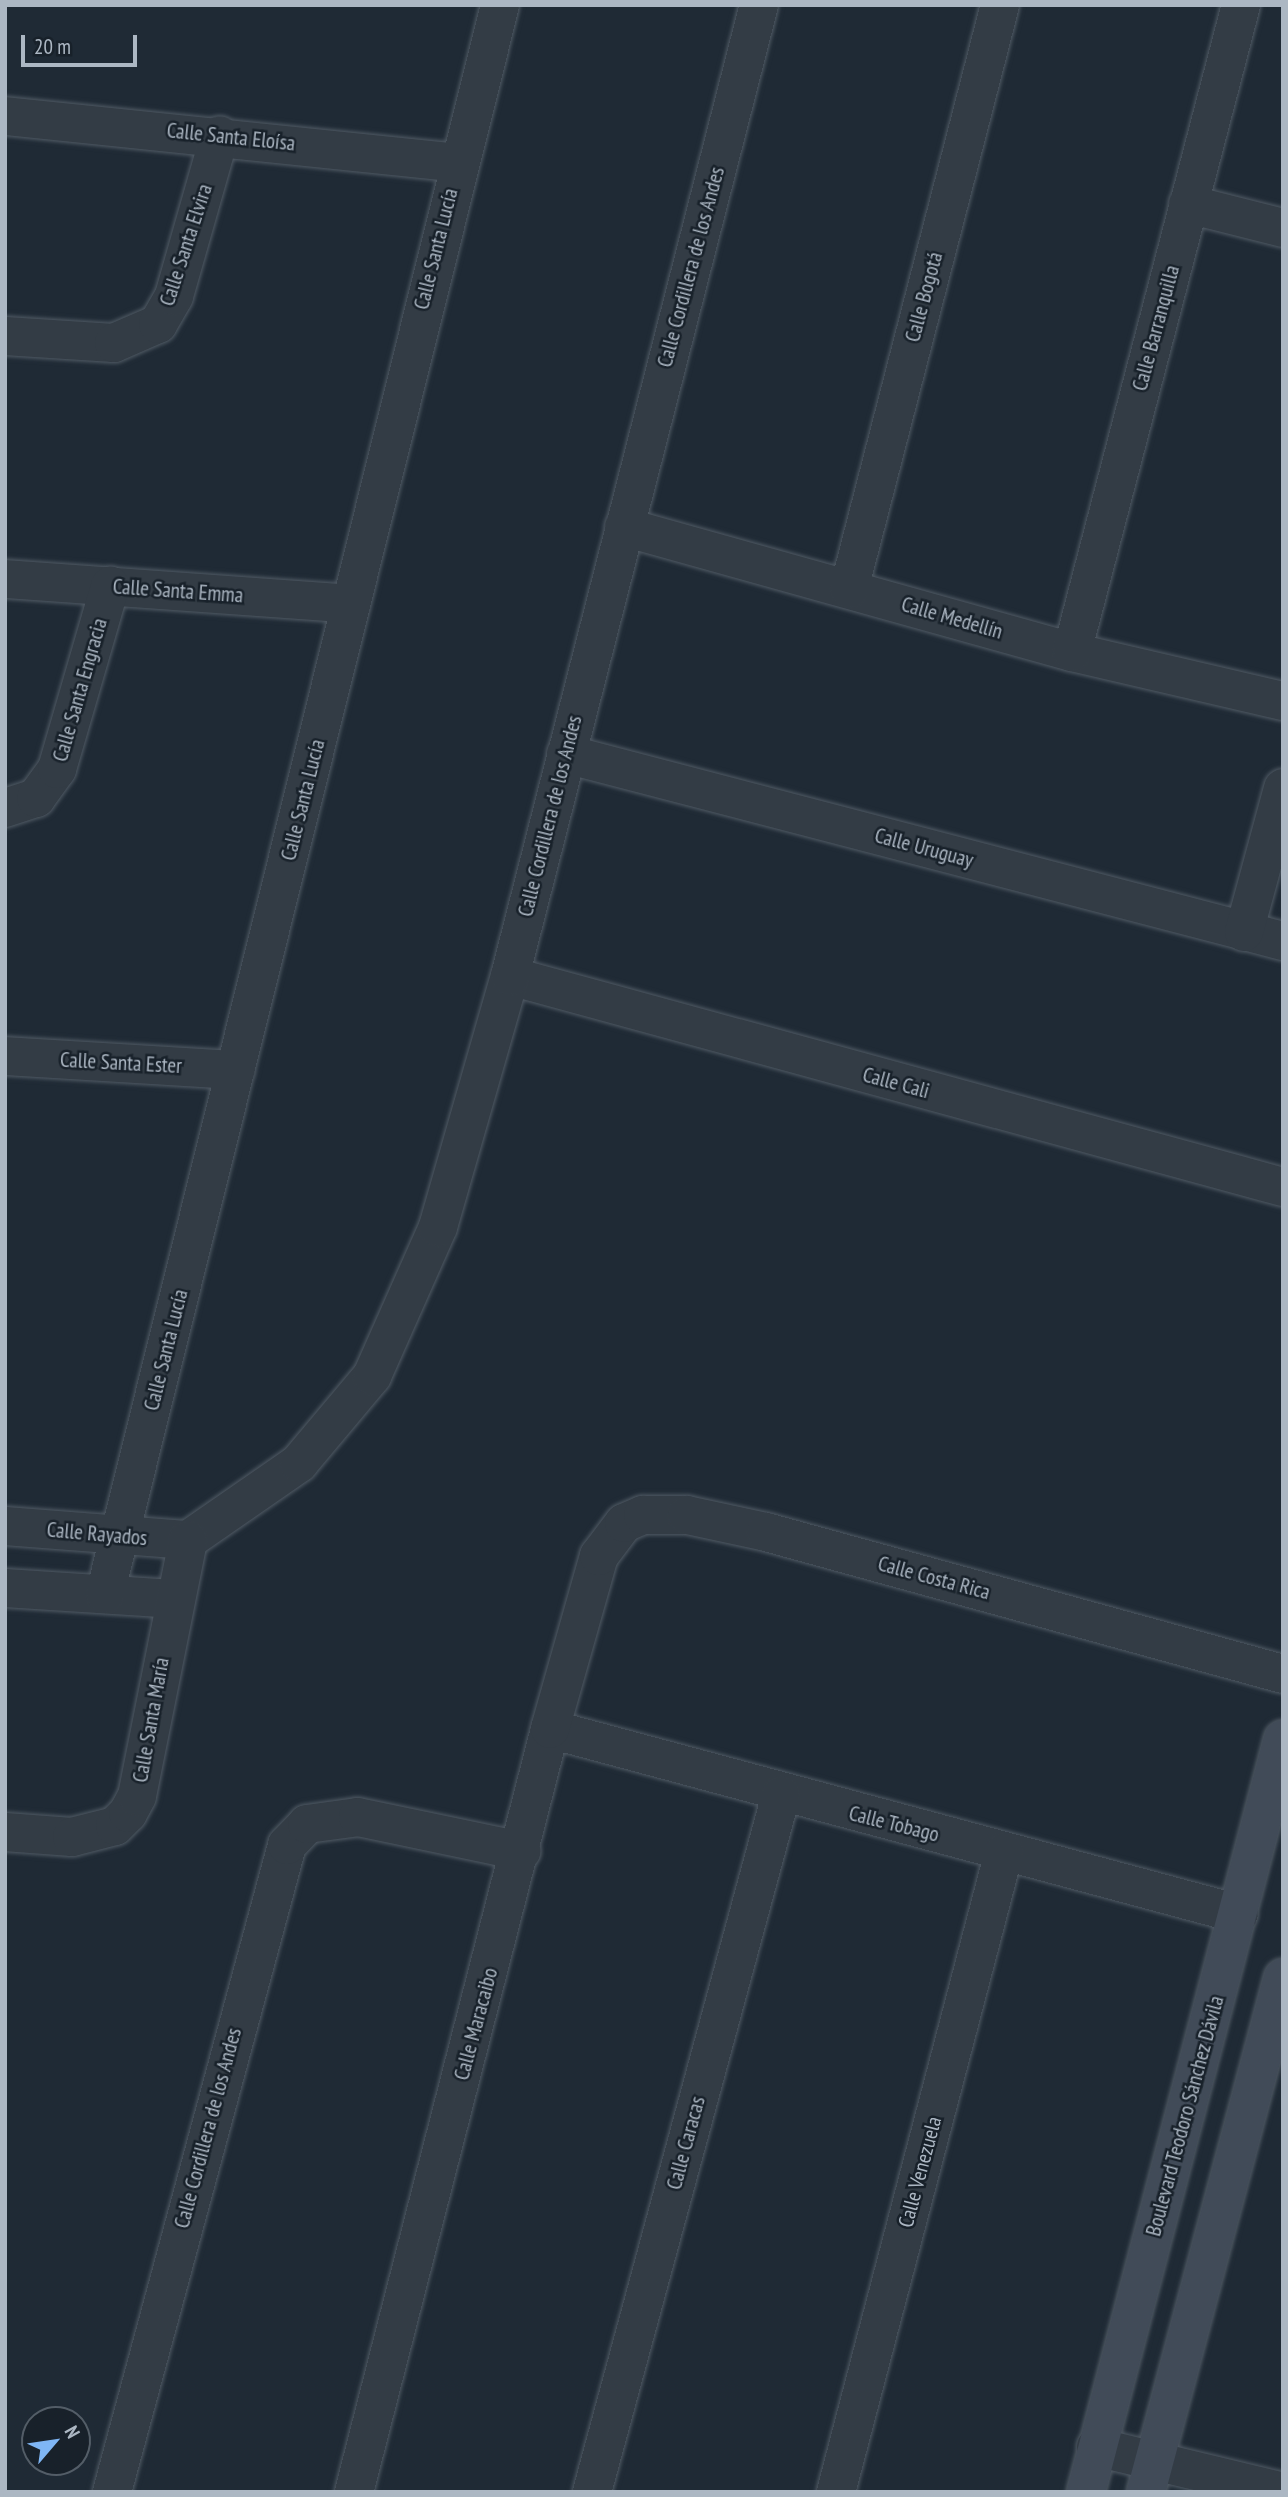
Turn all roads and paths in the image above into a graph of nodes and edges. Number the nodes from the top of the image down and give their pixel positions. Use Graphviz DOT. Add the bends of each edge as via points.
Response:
graph roads {
  1 [pos="500,5"];
  2 [pos="759,5"];
  3 [pos="1000,5"];
  4 [pos="1241,5"];
  5 [pos="5,116"];
  6 [pos="220,135"];
  7 [pos="457,163"];
  8 [pos="1188,204"];
  9 [pos="1283,228"];
  10 [pos="5,336"];
  11 [pos="624,527"];
  12 [pos="5,579"];
  13 [pos="110,586"];
  14 [pos="849,589"];
  15 [pos="351,604"];
  16 [pos="1072,652"];
  17 [pos="1283,701"];
  18 [pos="566,754"];
  19 [pos="1283,788"];
  20 [pos="5,808"];
  21 [pos="1244,932"];
  22 [pos="1283,941"];
  23 [pos="510,976"];
  24 [pos="5,1056"];
  25 [pos="236,1070"];
  26 [pos="1283,1186"];
  27 [pos="5,1526"];
  28 [pos="119,1536"];
  29 [pos="188,1540"];
  30 [pos="599,1556"];
  31 [pos="5,1588"];
  32 [pos="104,1594"];
  33 [pos="173,1599"];
  34 [pos="1283,1674"];
  35 [pos="550,1730"];
  36 [pos="1283,1739"];
  37 [pos="781,1795"];
  38 [pos="5,1832"];
  39 [pos="521,1851"];
  40 [pos="1004,1852"];
  41 [pos="1239,1914"];
  42 [pos="1283,1978"];
  43 [pos="1096,2446"];
  44 [pos="1151,2477"];
  45 [pos="1089,2491"];
  46 [pos="112,2492"];
  47 [pos="354,2492"];
  48 [pos="592,2492"];
  49 [pos="836,2492"];
  50 [pos="1283,2492"];
  1 -- 7 [label="street, Calle Santa Lucía"];
  2 -- 11 [label="street, Calle Cordillera de los Andes"];
  3 -- 14 [label="street, Calle Bogotá"];
  4 -- 8 [label="street, Calle Barranquilla"];
  5 -- 6 [label="street, Calle Santa Eloísa"];
  6 -- 7 [label="street, Calle Santa Eloísa"];
  6 -- 10 [label="street, Calle Santa Elvira" via="174,296 158,324 114,343"];
  7 -- 15 [label="street, Calle Santa Lucía"];
  8 -- 9 [label="street"];
  8 -- 16 [label="street, Calle Barranquilla"];
  11 -- 14 [label="street, Calle Medellín"];
  11 -- 18 [label="street, Calle Cordillera de los Andes"];
  12 -- 13 [label="street, Calle Santa Emma"];
  13 -- 15 [label="street, Calle Santa Emma"];
  13 -- 20 [label="street, Calle Santa Engracia" via="57,769 36,798"];
  14 -- 16 [label="street, Calle Medellín"];
  15 -- 25 [label="street, Calle Santa Lucía"];
  16 -- 17 [label="street, Calle Medellín"];
  18 -- 21 [label="street, Calle Uruguay"];
  18 -- 23 [label="street, Calle Cordillera de los Andes"];
  19 -- 21 [label="street"];
  21 -- 22 [label="street, Calle Uruguay"];
  23 -- 26 [label="street, Calle Cali"];
  23 -- 29 [label="street, Calle Cordillera de los Andes" via="438,1227 372,1376 299,1462"];
  24 -- 25 [label="street, Calle Santa Ester"];
  25 -- 28 [label="street, Calle Santa Lucía"];
  27 -- 28 [label="street, Calle Rayados"];
  28 -- 29 [label="street, Calle Rayados"];
  28 -- 32 [label="street, Calle Santa Lucía"];
  29 -- 33 [label="street, Calle Santa María"];
  30 -- 34 [label="street, Calle Costa Rica" via="624,1523 643,1515 687,1515"];
  30 -- 35 [label="street, Calle Maracaibo"];
  31 -- 32 [label="street"];
  32 -- 33 [label="street"];
  33 -- 38 [label="street, Calle Santa María" via="137,1797 128,1813 115,1826 72,1837"];
  35 -- 37 [label="street, Calle Tobago"];
  35 -- 39 [label="street, Calle Maracaibo"];
  36 -- 41 [label="street, Boulevard Teodoro Sánchez Dávila"];
  37 -- 40 [label="street, Calle Tobago"];
  37 -- 48 [label="street, Calle Caracas"];
  39 -- 46 [label="street, Calle Cordillera de los Andes" via="358,1816 307,1824 275,1870"];
  39 -- 47 [label="street, Calle Maracaibo"];
  40 -- 41 [label="street, Calle Tobago"];
  40 -- 49 [label="street, Calle Venezuela"];
  41 -- 43 [label="street, Boulevard Teodoro Sánchez Dávila"];
  42 -- 44 [label="street"];
  43 -- 44 [label="street"];
  43 -- 45 [label="street, Boulevard Teodoro Sánchez Dávila"];
  44 -- 50 [label="street"];
}
